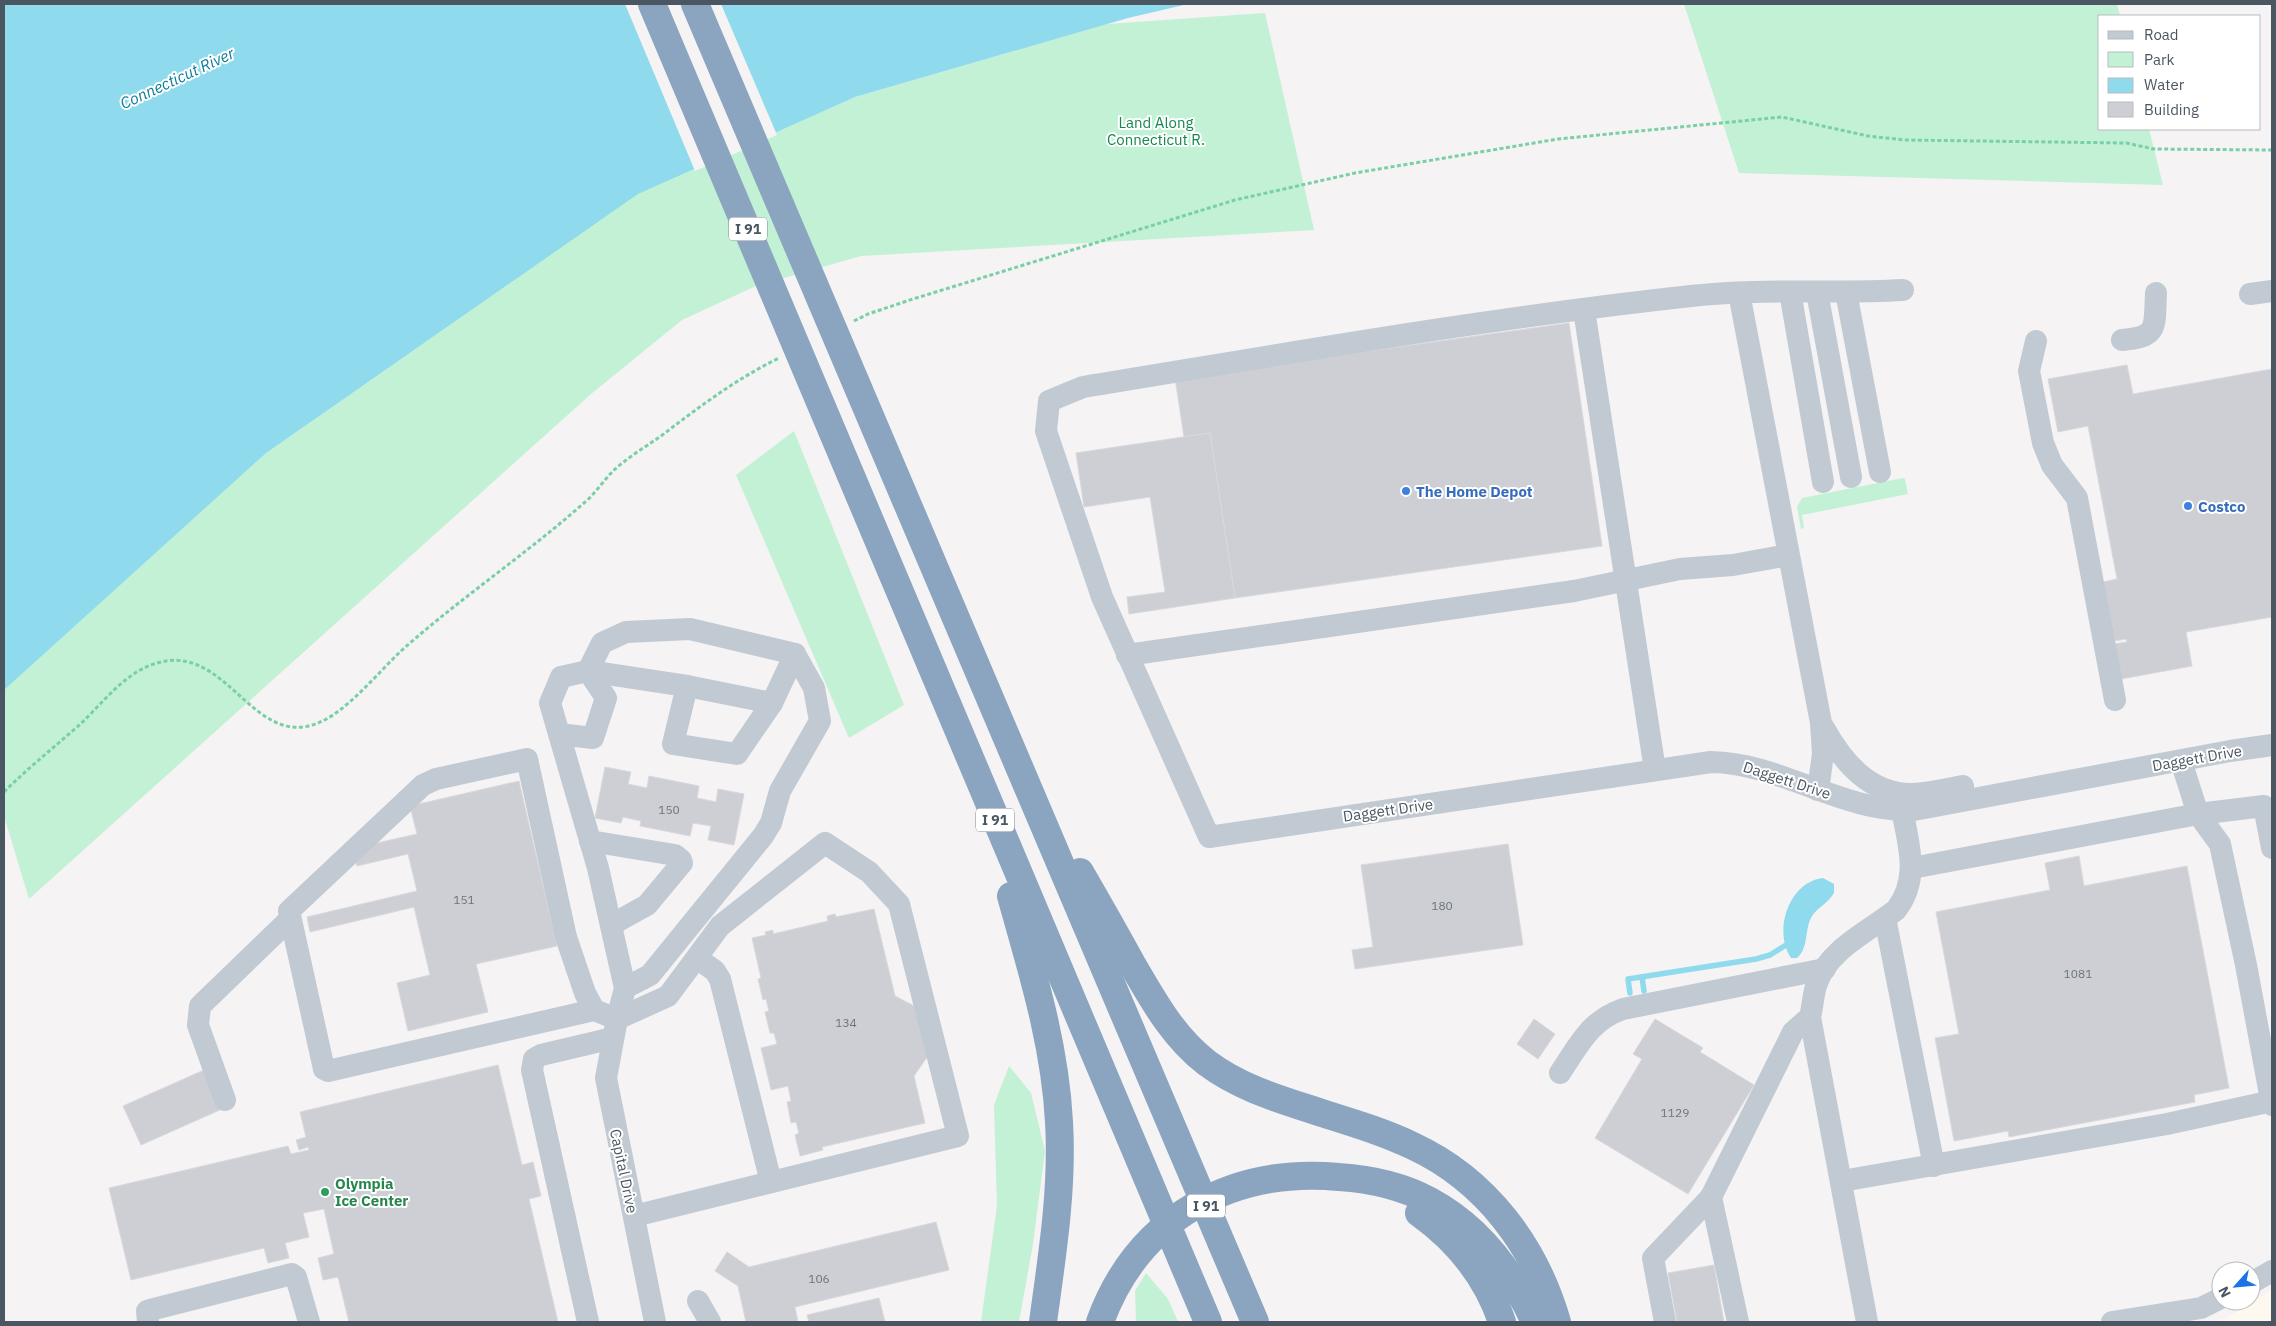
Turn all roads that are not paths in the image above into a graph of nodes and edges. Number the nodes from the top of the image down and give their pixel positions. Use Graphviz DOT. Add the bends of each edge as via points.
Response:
graph roads {
  1 [pos="652,4"];
  2 [pos="695,4"];
  3 [pos="1903,290"];
  4 [pos="1823,292"];
  5 [pos="2272,292"];
  6 [pos="1739,293"];
  7 [pos="2156,293"];
  8 [pos="2250,294"];
  9 [pos="1584,310"];
  10 [pos="2122,340"];
  11 [pos="2036,341"];
  12 [pos="1788,555"];
  13 [pos="1626,579"];
  14 [pos="795,654"];
  15 [pos="1127,655"];
  16 [pos="588,671"];
  17 [pos="687,686"];
  18 [pos="2115,700"];
  19 [pos="772,703"];
  20 [pos="1821,723"];
  21 [pos="559,734"];
  22 [pos="2272,745"];
  23 [pos="1010,746"];
  24 [pos="2182,761"];
  25 [pos="1655,770"];
  26 [pos="977,777"];
  27 [pos="2086,778"];
  28 [pos="1818,790"];
  29 [pos="2268,806"];
  30 [pos="1902,810"];
  31 [pos="2198,814"];
  32 [pos="590,841"];
  33 [pos="2272,848"];
  34 [pos="1912,868"];
  35 [pos="1885,918"];
  36 [pos="290,919"];
  37 [pos="610,925"];
  38 [pos="697,958"];
  39 [pos="1825,969"];
  40 [pos="625,988"];
  41 [pos="594,1010"];
  42 [pos="1810,1017"];
  43 [pos="615,1028"];
  44 [pos="1560,1073"];
  45 [pos="225,1100"];
  46 [pos="2272,1102"];
  47 [pos="1934,1166"];
  48 [pos="1310,1175"];
  49 [pos="1842,1181"];
  50 [pos="771,1182"];
  51 [pos="1711,1197"];
  52 [pos="634,1216"];
  53 [pos="2272,1271"];
  54 [pos="2261,1278"];
  55 [pos="698,1300"];
  56 [pos="2202,1315"];
  57 [pos="1103,1316"];
  58 [pos="148,1322"];
  59 [pos="307,1322"];
  60 [pos="588,1322"];
  61 [pos="655,1322"];
  62 [pos="710,1322"];
  63 [pos="1043,1322"];
  64 [pos="1208,1322"];
  65 [pos="1255,1322"];
  66 [pos="1502,1322"];
  67 [pos="1535,1322"];
  68 [pos="1557,1322"];
  69 [pos="1665,1322"];
  70 [pos="1738,1322"];
  71 [pos="1867,1322"];
  72 [pos="2112,1322"];
  1 -- 26 [label="highway, I 91"];
  2 -- 23 [label="highway, I 91"];
  3 -- 4 [label="street"];
  4 -- 4 [label="street" via="1857,476"];
  4 -- 6 [label="street"];
  5 -- 8 [label="street"];
  6 -- 9 [label="street"];
  6 -- 12 [label="street"];
  7 -- 10 [label="street" via="2153,327 2148,335"];
  9 -- 13 [label="street"];
  9 -- 15 [label="street" via="1427,331 1092,386 1049,401 1046,431 1102,597"];
  11 -- 18 [label="street" via="2029,371 2043,442 2052,465 2077,498"];
  12 -- 13 [label="street"];
  12 -- 20 [label="street"];
  13 -- 15 [label="street" via="1574,592"];
  13 -- 25 [label="street"];
  14 -- 16 [label="street" via="690,629 626,632 602,643"];
  14 -- 19 [label="street"];
  14 -- 40 [label="street" via="814,688 820,721 780,791 771,823 650,975"];
  15 -- 25 [label="street, Daggett Drive" via="1209,837"];
  16 -- 17 [label="street"];
  16 -- 21 [label="street" via="561,677 550,703"];
  16 -- 21 [label="street" via="606,698 593,738"];
  17 -- 19 [label="street"];
  17 -- 19 [label="street" via="674,744 736,754"];
  20 -- 27 [label="street" via="1834,746 1857,773 1878,787 1900,793 1988,783"];
  20 -- 28 [label="street" via="1823,754"];
  21 -- 32 [label="street"];
  22 -- 24 [label="street, Daggett Drive"];
  23 -- 65 [label="highway, I 91"];
  23 -- 68 [label="highway" via="1141,980 1165,1019 1185,1043 1216,1069 1248,1087 1398,1139 1458,1173 1496,1208 1519,1237 1542,1281"];
  24 -- 27 [label="street, Daggett Drive"];
  24 -- 31 [label="street"];
  25 -- 28 [label="street, Daggett Drive" via="1734,762"];
  26 -- 63 [label="highway" via="1036,986 1050,1041 1057,1089 1059,1190"];
  26 -- 64 [label="highway, I 91"];
  27 -- 30 [label="street, Daggett Drive"];
  28 -- 30 [label="street, Daggett Drive" via="1876,808"];
  29 -- 31 [label="street"];
  29 -- 33 [label="street"];
  30 -- 34 [label="street"];
  31 -- 34 [label="street"];
  31 -- 46 [label="street" via="2220,844"];
  32 -- 37 [label="street"];
  32 -- 37 [label="street" via="675,855 682,860 647,905"];
  34 -- 35 [label="street" via="1903,900"];
  35 -- 39 [label="street" via="1837,954"];
  35 -- 47 [label="street"];
  36 -- 41 [label="street" via="324,1069 328,1071"];
  36 -- 41 [label="street" via="291,908 423,785 436,779 527,759 566,936"];
  36 -- 45 [label="street" via="200,1006 198,1026"];
  37 -- 40 [label="street"];
  38 -- 43 [label="street" via="668,996"];
  38 -- 50 [label="street" via="715,971 720,980"];
  38 -- 50 [label="street" via="720,926 826,843 869,872 899,904 958,1136"];
  39 -- 42 [label="street" via="1817,983"];
  39 -- 44 [label="street" via="1611,1014 1586,1033"];
  40 -- 43 [label="street, Capital Drive"];
  41 -- 43 [label="street"];
  42 -- 49 [label="street"];
  42 -- 51 [label="street" via="1793,1032"];
  43 -- 52 [label="street, Capital Drive" via="606,1078"];
  43 -- 60 [label="street" via="541,1054 534,1059 532,1070"];
  46 -- 47 [label="street"];
  47 -- 49 [label="street"];
  48 -- 57 [label="highway" via="1273,1177 1250,1183 1216,1194 1184,1211 1159,1231 1136,1257"];
  48 -- 66 [label="highway" via="1378,1191 1434,1224 1478,1271"];
  48 -- 67 [label="highway" via="1382,1183 1445,1210 1471,1231 1503,1265"];
  49 -- 71 [label="street"];
  50 -- 52 [label="street"];
  51 -- 69 [label="street" via="1653,1258"];
  51 -- 70 [label="street"];
  52 -- 61 [label="street, Capital Drive"];
  53 -- 54 [label="street"];
  55 -- 62 [label="street"];
  56 -- 72 [label="street"];
  58 -- 59 [label="street" via="150,1310 292,1274 296,1277"];
}
